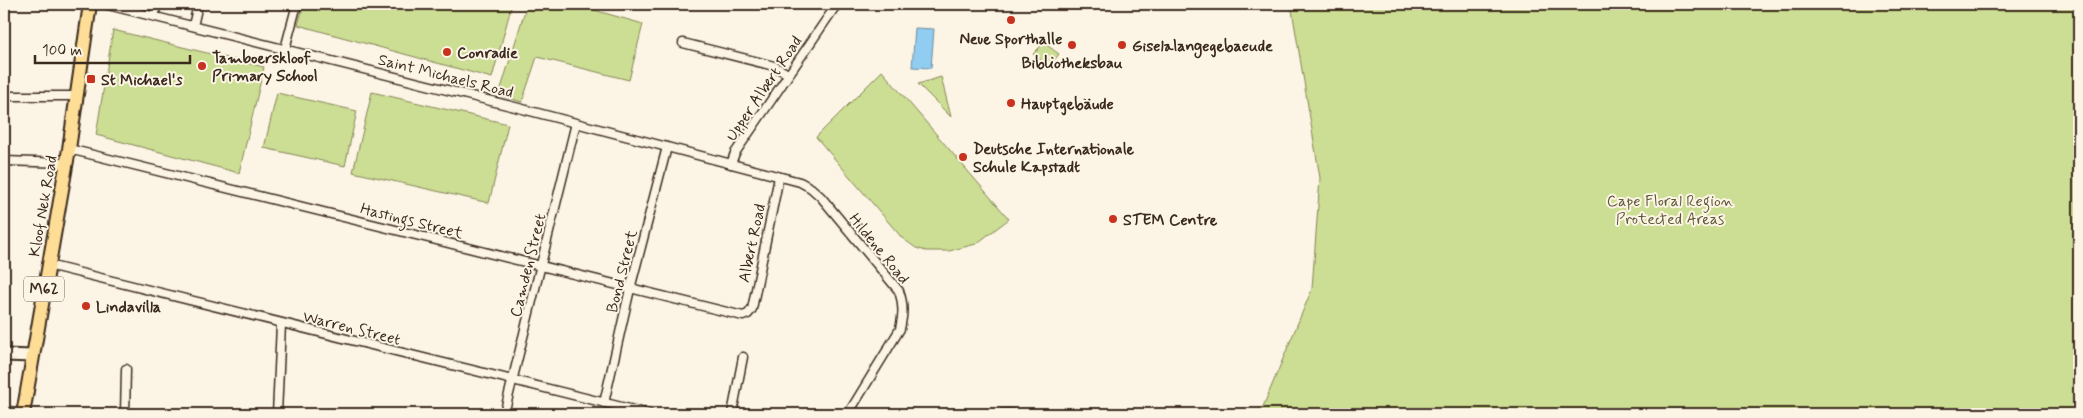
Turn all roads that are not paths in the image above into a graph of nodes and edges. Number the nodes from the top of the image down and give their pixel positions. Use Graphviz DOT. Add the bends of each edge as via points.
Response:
graph roads {
  1 [pos="90,4"];
  2 [pos="104,4"];
  3 [pos="157,4"];
  4 [pos="198,4"];
  5 [pos="297,4"];
  6 [pos="837,4"];
  7 [pos="154,16"];
  8 [pos="193,26"];
  9 [pos="683,43"];
  10 [pos="286,49"];
  11 [pos="788,74"];
  12 [pos="4,96"];
  13 [pos="75,96"];
  14 [pos="576,123"];
  15 [pos="667,147"];
  16 [pos="69,150"];
  17 [pos="4,161"];
  18 [pos="66,164"];
  19 [pos="731,164"];
  20 [pos="779,177"];
  21 [pos="48,265"];
  22 [pos="541,266"];
  23 [pos="630,289"];
  24 [pos="748,314"];
  25 [pos="281,324"];
  26 [pos="4,355"];
  27 [pos="33,356"];
  28 [pos="743,357"];
  29 [pos="126,369"];
  30 [pos="512,381"];
  31 [pos="604,403"];
  32 [pos="4,412"];
  33 [pos="23,413"];
  34 [pos="125,414"];
  35 [pos="277,414"];
  36 [pos="504,414"];
  37 [pos="650,414"];
  38 [pos="732,414"];
  39 [pos="848,414"];
  40 [pos="1002,414"];
  41 [pos="1012,414"];
  1 -- 13 [label="main road, Kloof Nek Road / M62"];
  2 -- 7 [label="street, Saint Michaels Road"];
  3 -- 7 [label="street"];
  4 -- 8 [label="street"];
  5 -- 10 [label="street"];
  6 -- 11 [label="street, Upper Albert Road"];
  7 -- 8 [label="street, Saint Michaels Road"];
  8 -- 10 [label="street, Saint Michaels Road"];
  9 -- 11 [label="street" via="774,66"];
  10 -- 14 [label="street, Saint Michaels Road"];
  11 -- 19 [label="street, Upper Albert Road"];
  12 -- 13 [label="street"];
  13 -- 16 [label="main road, Kloof Nek Road / M62"];
  14 -- 15 [label="street, Saint Michaels Road"];
  14 -- 22 [label="street, Camden Street"];
  15 -- 19 [label="street, Saint Michaels Road"];
  15 -- 23 [label="street, Bond Street"];
  16 -- 18 [label="main road, Kloof Nek Road / M62"];
  16 -- 22 [label="street, Hastings Street"];
  17 -- 18 [label="street"];
  18 -- 21 [label="main road, Kloof Nek Road / M62"];
  19 -- 20 [label="street, Saint Michaels Road"];
  20 -- 24 [label="street, Albert Road" via="752,309"];
  20 -- 39 [label="street, Hildene Road" via="800,182 815,191 899,291 903,303 900,329"];
  21 -- 25 [label="street, Warren Street"];
  21 -- 27 [label="main road, Kloof Nek Road / M62"];
  22 -- 23 [label="street, Hastings Street"];
  22 -- 30 [label="street, Camden Street"];
  23 -- 24 [label="street, Hastings Street" via="740,316"];
  23 -- 31 [label="street, Bond Street"];
  25 -- 30 [label="street, Warren Street"];
  25 -- 35 [label="street"];
  26 -- 27 [label="street"];
  27 -- 33 [label="main road, Kloof Nek Road / M62"];
  28 -- 38 [label="street"];
  29 -- 34 [label="street"];
  30 -- 31 [label="street, Warren Street"];
  30 -- 36 [label="street, Camden Street"];
  31 -- 37 [label="street, Warren Street"];
  32 -- 33 [label="street"];
  40 -- 41 [label="street"];
}
